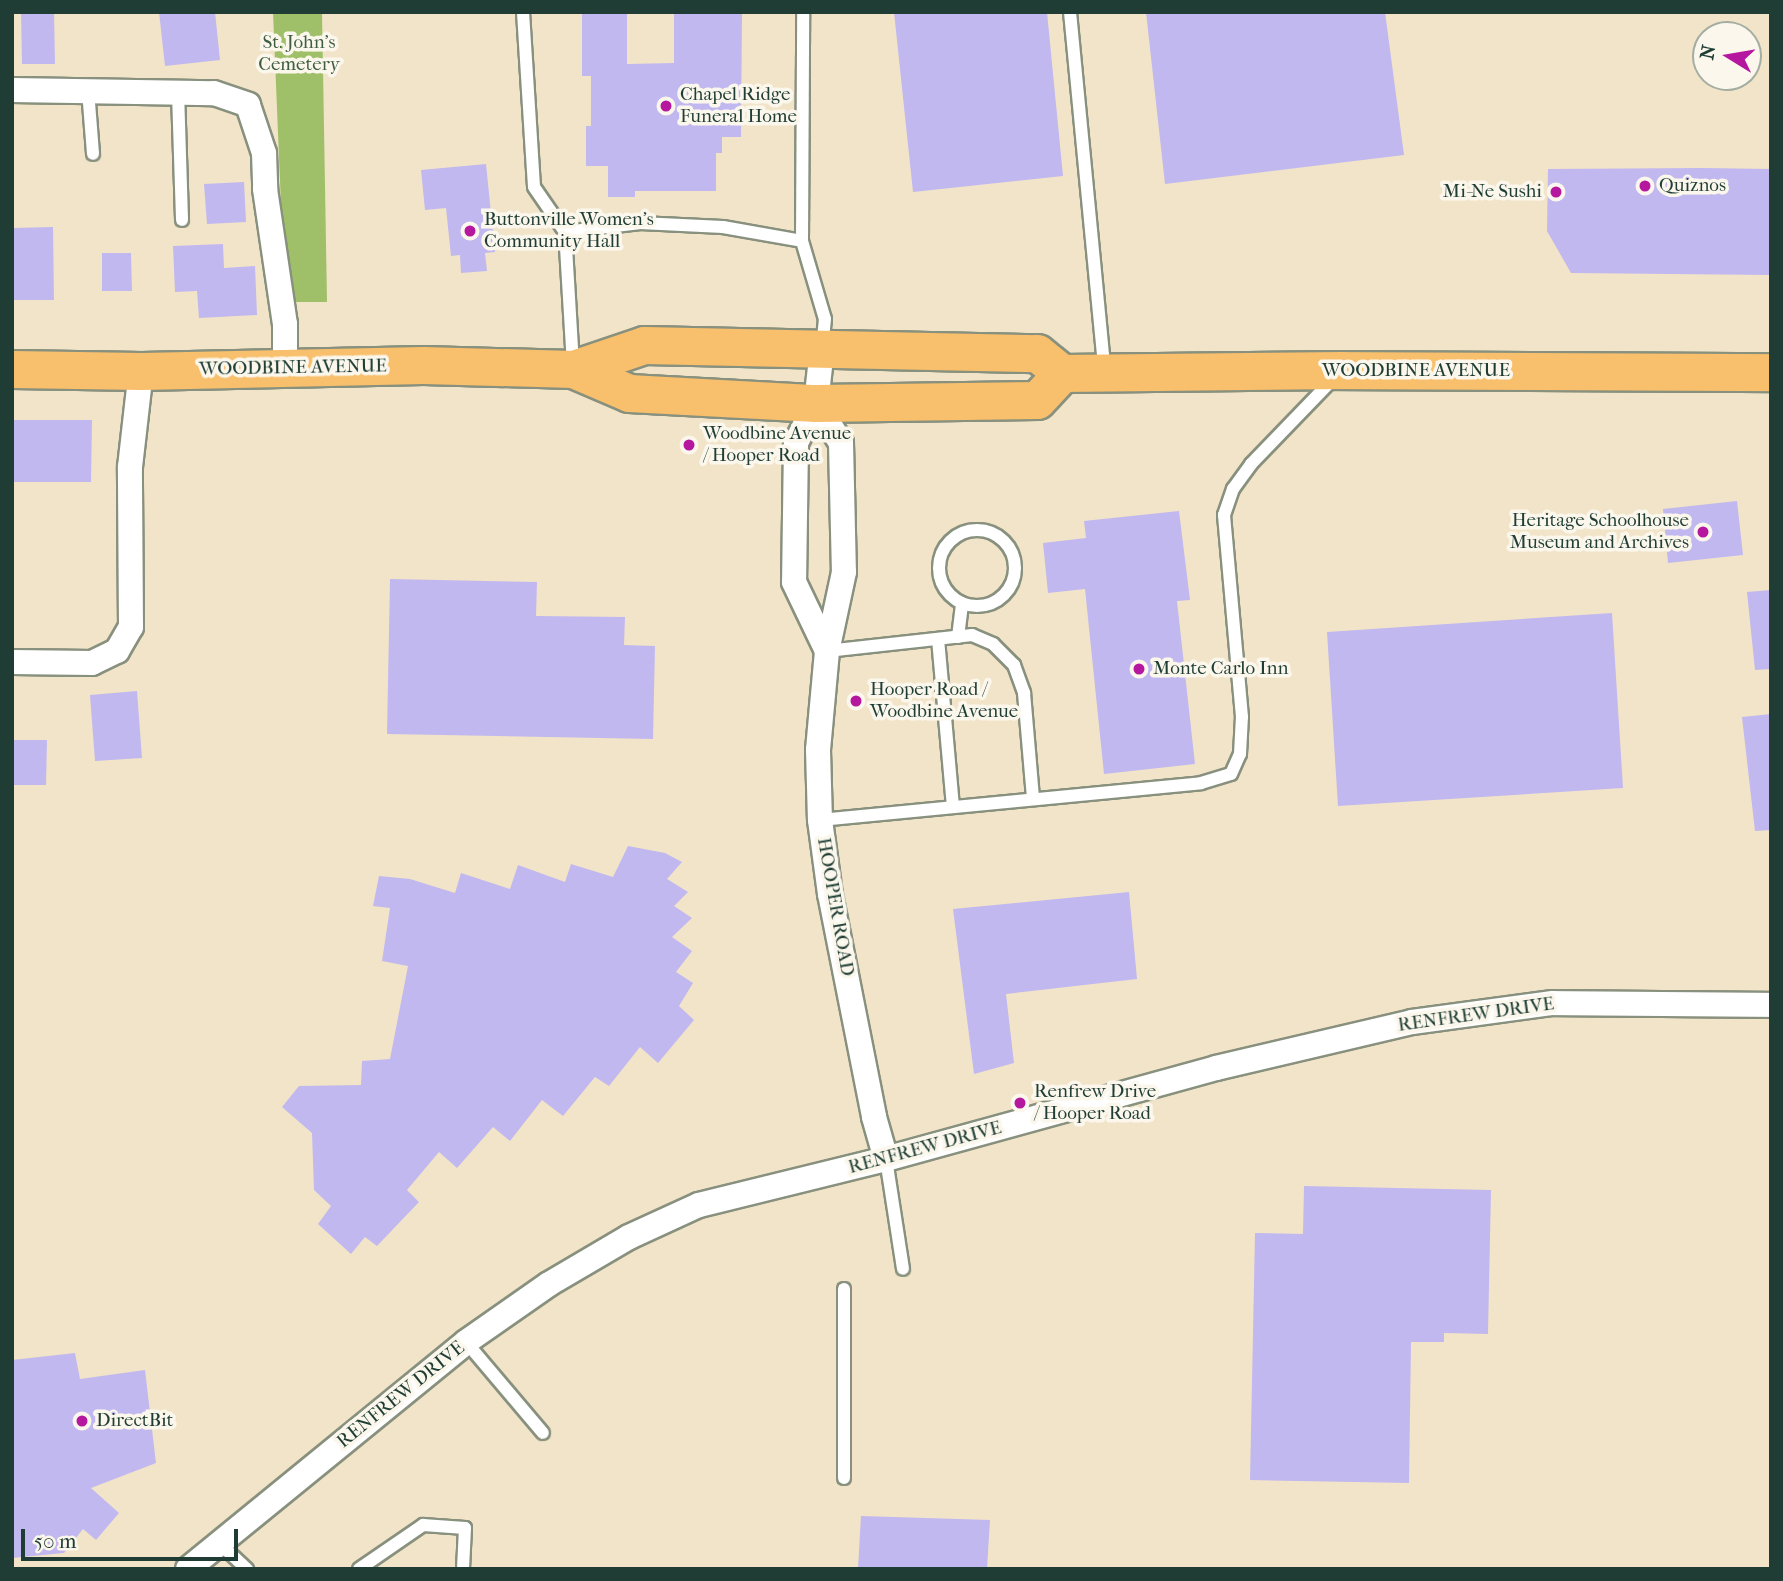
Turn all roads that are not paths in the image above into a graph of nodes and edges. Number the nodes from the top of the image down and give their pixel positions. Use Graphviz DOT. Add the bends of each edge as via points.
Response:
graph roads {
  1 [pos="523,12"];
  2 [pos="803,12"];
  3 [pos="1070,12"];
  4 [pos="12,90"];
  5 [pos="88,90"];
  6 [pos="178,92"];
  7 [pos="93,154"];
  8 [pos="182,220"];
  9 [pos="565,232"];
  10 [pos="802,241"];
  11 [pos="822,349"];
  12 [pos="285,368"];
  13 [pos="12,369"];
  14 [pos="573,369"];
  15 [pos="1341,370"];
  16 [pos="141,371"];
  17 [pos="1104,372"];
  18 [pos="1771,372"];
  19 [pos="1062,373"];
  20 [pos="816,403"];
  21 [pos="962,603"];
  22 [pos="958,637"];
  23 [pos="938,639"];
  24 [pos="827,651"];
  25 [pos="12,662"];
  26 [pos="1033,798"];
  27 [pos="953,806"];
  28 [pos="820,820"];
  29 [pos="1771,1005"];
  30 [pos="886,1159"];
  31 [pos="903,1269"];
  32 [pos="844,1289"];
  33 [pos="466,1342"];
  34 [pos="543,1433"];
  35 [pos="844,1478"];
  36 [pos="218,1542"];
  37 [pos="188,1569"];
  38 [pos="247,1569"];
  39 [pos="359,1569"];
  40 [pos="463,1569"];
  1 -- 9 [label="lane" via="534,187"];
  2 -- 10 [label="lane"];
  3 -- 17 [label="lane"];
  4 -- 5 [label="street"];
  5 -- 6 [label="street"];
  5 -- 7 [label="lane"];
  6 -- 8 [label="lane"];
  6 -- 12 [label="street" via="231,97 248,105 257,124 285,324"];
  9 -- 10 [label="lane" via="640,223 723,227"];
  9 -- 14 [label="lane"];
  10 -- 11 [label="lane" via="824,319"];
  11 -- 14 [label="main road, WOODBINE AVENUE" via="644,345"];
  11 -- 19 [label="main road, WOODBINE AVENUE" via="1037,353"];
  11 -- 20 [label="street"];
  12 -- 14 [label="main road, WOODBINE AVENUE"];
  12 -- 16 [label="main road, WOODBINE AVENUE"];
  13 -- 16 [label="main road, WOODBINE AVENUE"];
  14 -- 20 [label="main road, WOODBINE AVENUE" via="629,393"];
  15 -- 17 [label="main road, WOODBINE AVENUE"];
  15 -- 18 [label="main road, WOODBINE AVENUE"];
  15 -- 26 [label="lane" via="1251,464 1233,489 1224,516 1242,717 1240,754 1231,774 1201,783"];
  16 -- 25 [label="street" via="130,467 131,627 117,651 92,663"];
  17 -- 19 [label="main road, WOODBINE AVENUE"];
  19 -- 20 [label="main road, WOODBINE AVENUE" via="1037,400"];
  20 -- 24 [label="street, HOOPER ROAD" via="841,443 844,572"];
  20 -- 24 [label="street" via="796,443 794,582"];
  21 -- 21 [label="lane" via="944,586 943,551 961,534 984,530 996,534 1012,553 1014,579 1008,590 988,605"];
  21 -- 22 [label="lane"];
  22 -- 23 [label="lane"];
  22 -- 26 [label="lane" via="972,635 993,644 1014,665 1024,693"];
  23 -- 24 [label="lane"];
  23 -- 27 [label="lane"];
  24 -- 28 [label="street, HOOPER ROAD" via="817,750"];
  26 -- 27 [label="lane"];
  27 -- 28 [label="lane"];
  28 -- 30 [label="street, HOOPER ROAD" via="830,894"];
  29 -- 30 [label="street, RENFREW DRIVE" via="1553,1003 1412,1022 1216,1068"];
  30 -- 31 [label="lane"];
  30 -- 33 [label="street, RENFREW DRIVE" via="699,1205 629,1237"];
  32 -- 35 [label="lane"];
  33 -- 34 [label="lane"];
  33 -- 36 [label="street, RENFREW DRIVE"];
  36 -- 37 [label="street, RENFREW DRIVE"];
  36 -- 38 [label="lane"];
  39 -- 40 [label="lane" via="423,1525 465,1528"];
}
